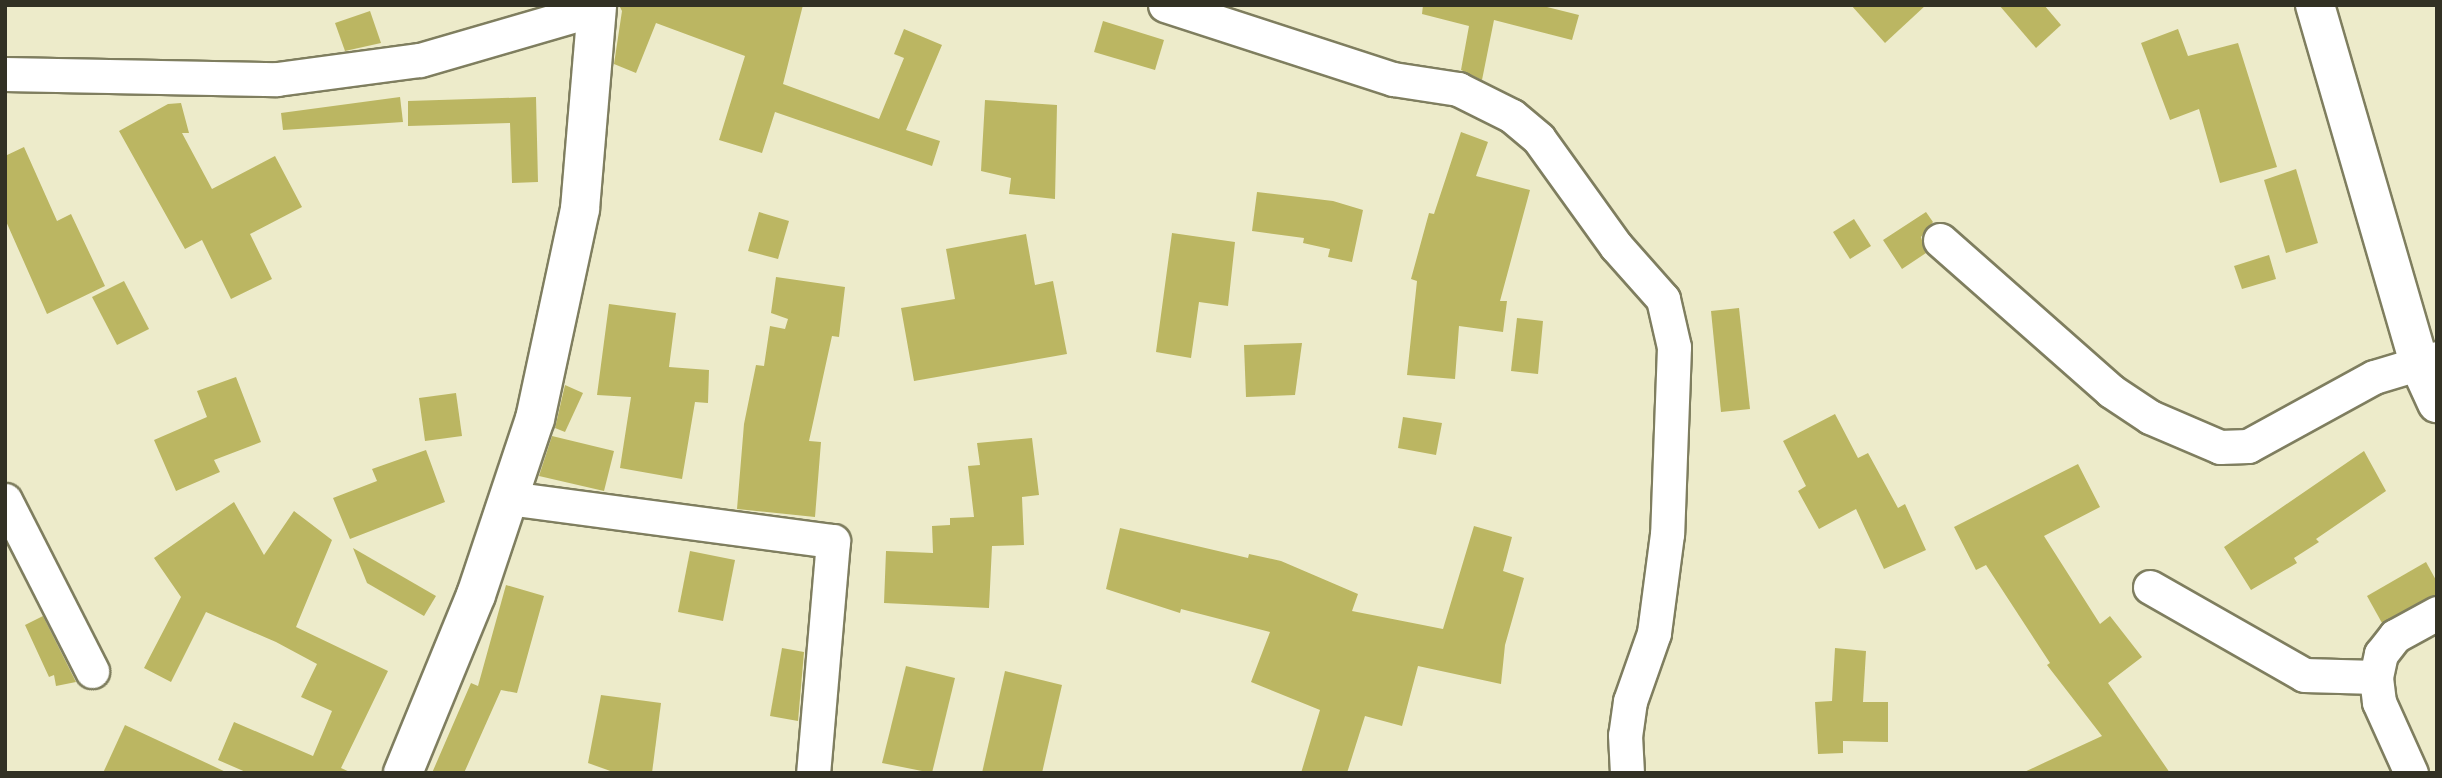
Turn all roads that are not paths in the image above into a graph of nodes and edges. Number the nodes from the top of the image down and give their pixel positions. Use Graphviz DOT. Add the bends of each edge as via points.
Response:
graph roads {
  1 [pos="1165,5"];
  2 [pos="2315,5"];
  3 [pos="596,7"];
  4 [pos="5,74"];
  5 [pos="1940,240"];
  6 [pos="2429,362"];
  7 [pos="2437,403"];
  8 [pos="509,498"];
  9 [pos="5,500"];
  10 [pos="2150,587"];
  11 [pos="2437,613"];
  12 [pos="92,671"];
  13 [pos="2376,677"];
  14 [pos="403,773"];
  15 [pos="813,773"];
  16 [pos="1627,773"];
  17 [pos="2412,773"];
  1 -- 16 [label="street" via="1394,79 1458,89 1512,116 1539,139 1616,246 1664,299 1674,347 1667,534 1654,633 1630,701 1625,735"];
  2 -- 6 [label="street"];
  3 -- 4 [label="street" via="420,60 277,79"];
  3 -- 8 [label="street" via="580,209 535,419"];
  5 -- 6 [label="street" via="2111,391 2150,418 2220,447 2248,446 2374,377"];
  6 -- 7 [label="street"];
  8 -- 14 [label="street" via="476,594"];
  8 -- 15 [label="street" via="833,541"];
  9 -- 12 [label="street"];
  10 -- 13 [label="street" via="2304,675"];
  11 -- 13 [label="street" via="2395,636 2381,654"];
  13 -- 17 [label="street" via="2378,702"];
}
